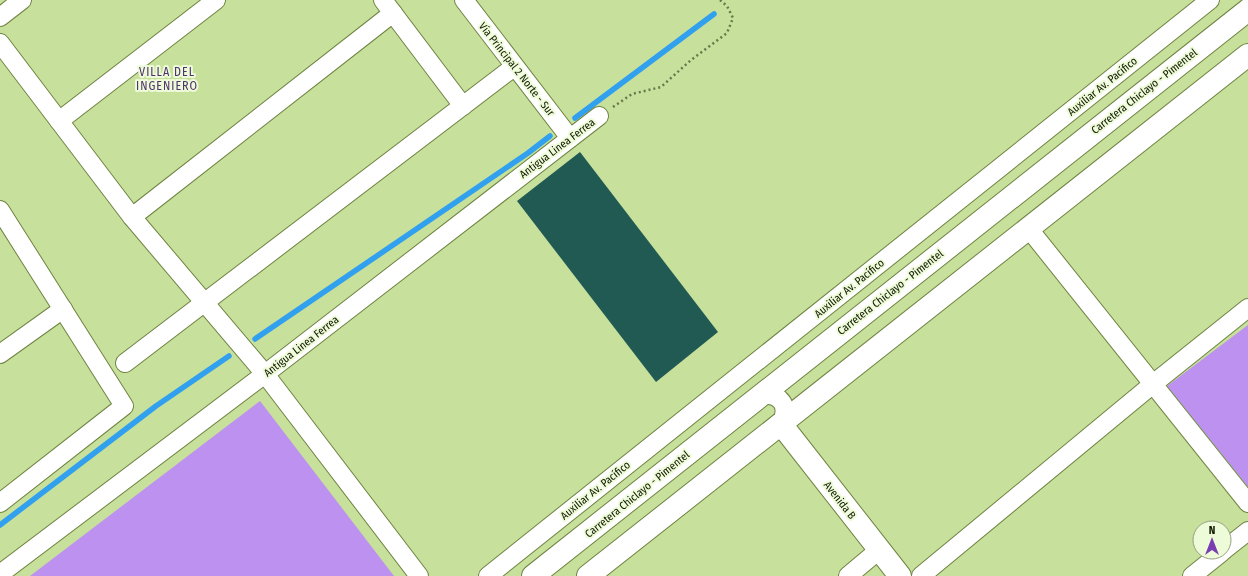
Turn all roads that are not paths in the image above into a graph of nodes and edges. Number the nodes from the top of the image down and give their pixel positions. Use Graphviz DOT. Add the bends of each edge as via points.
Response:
graph roads {
  1 [pos="22,0"];
  2 [pos="216,0"];
  3 [pos="464,0"];
  4 [pos="1210,0"];
  5 [pos="388,6"];
  6 [pos="1248,10"];
  7 [pos="0,17"];
  8 [pos="0,43"];
  9 [pos="1248,55"];
  10 [pos="510,70"];
  11 [pos="463,106"];
  12 [pos="599,116"];
  13 [pos="59,121"];
  14 [pos="570,138"];
  15 [pos="0,210"];
  16 [pos="132,217"];
  17 [pos="1029,229"];
  18 [pos="205,303"];
  19 [pos="1248,308"];
  20 [pos="63,309"];
  21 [pos="0,354"];
  22 [pos="125,363"];
  23 [pos="265,374"];
  24 [pos="1152,384"];
  25 [pos="761,395"];
  26 [pos="781,424"];
  27 [pos="0,503"];
  28 [pos="1248,503"];
  29 [pos="1248,531"];
  30 [pos="1232,544"];
  31 [pos="879,550"];
  32 [pos="1212,560"];
  33 [pos="0,574"];
  34 [pos="419,576"];
  35 [pos="488,576"];
  36 [pos="533,576"];
  37 [pos="588,576"];
  38 [pos="848,576"];
  39 [pos="900,576"];
  40 [pos="921,576"];
  41 [pos="1192,576"];
  1 -- 7 [label="street"];
  2 -- 13 [label="street"];
  3 -- 14 [label="street, Vía Principal 2 Norte - Sur"];
  4 -- 35 [label="street, Auxiliar Av. Pacífico"];
  5 -- 11 [label="street"];
  5 -- 16 [label="street"];
  6 -- 25 [label="main road, Carretera Chiclayo - Pimentel"];
  8 -- 13 [label="street"];
  9 -- 17 [label="main road"];
  10 -- 11 [label="street"];
  11 -- 18 [label="street"];
  12 -- 14 [label="street, Antigua Linea Ferrea"];
  13 -- 16 [label="street"];
  14 -- 23 [label="street, Antigua Linea Ferrea"];
  15 -- 20 [label="street"];
  16 -- 18 [label="street"];
  17 -- 24 [label="street"];
  17 -- 26 [label="main road"];
  18 -- 22 [label="street"];
  18 -- 23 [label="street"];
  19 -- 24 [label="street"];
  20 -- 21 [label="street"];
  20 -- 27 [label="street" via="124,406"];
  23 -- 33 [label="street, Antigua Linea Ferrea"];
  23 -- 34 [label="street"];
  24 -- 28 [label="street"];
  24 -- 40 [label="street"];
  25 -- 26 [label="street" via="769,394 782,402 785,409"];
  25 -- 36 [label="main road, Carretera Chiclayo - Pimentel"];
  26 -- 31 [label="main road, Avenida B"];
  26 -- 37 [label="main road"];
  29 -- 30 [label="street"];
  31 -- 38 [label="street"];
  31 -- 39 [label="main road, Avenida B"];
  32 -- 41 [label="street"];
}
